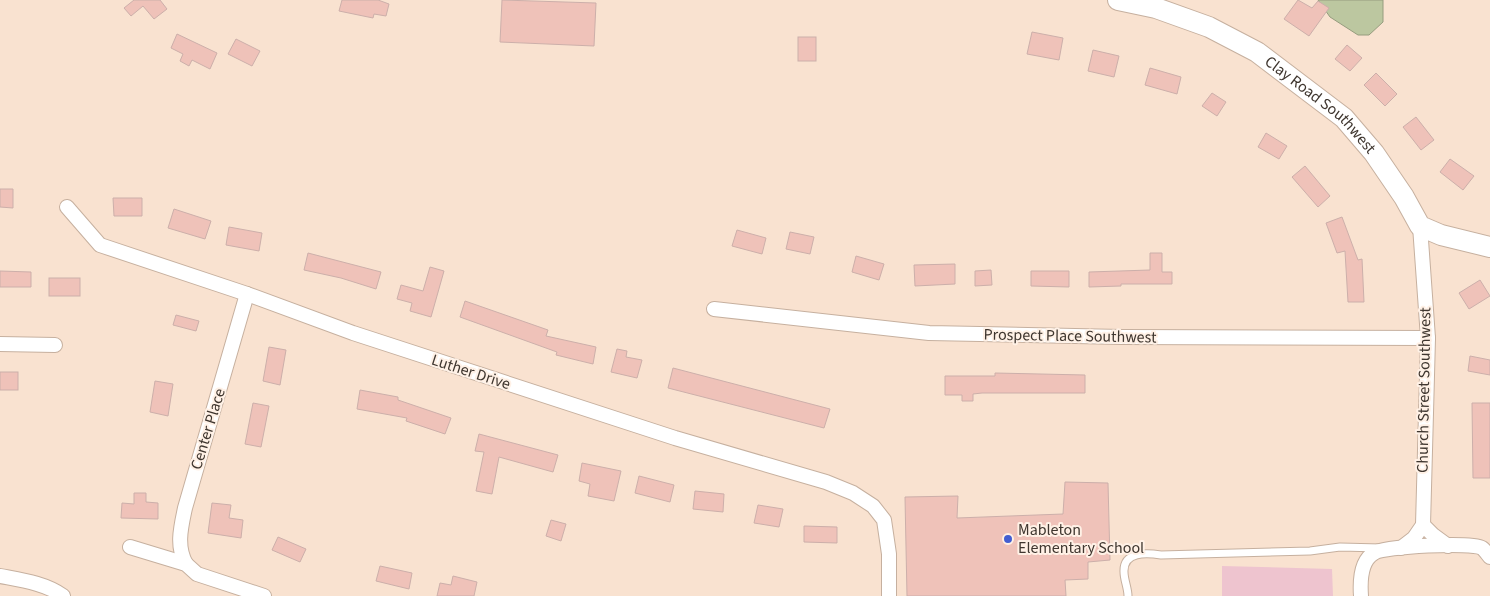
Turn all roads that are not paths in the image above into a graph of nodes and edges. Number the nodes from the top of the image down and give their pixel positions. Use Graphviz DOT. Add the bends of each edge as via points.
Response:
graph roads {
  1 [pos="1118,0"];
  2 [pos="67,207"];
  3 [pos="1420,226"];
  4 [pos="1490,247"];
  5 [pos="247,294"];
  6 [pos="714,309"];
  7 [pos="1428,338"];
  8 [pos="0,344"];
  9 [pos="55,345"];
  10 [pos="1423,525"];
  11 [pos="1448,546"];
  12 [pos="130,547"];
  13 [pos="1386,548"];
  14 [pos="1401,548"];
  15 [pos="1490,558"];
  16 [pos="186,564"];
  17 [pos="0,576"];
  18 [pos="63,596"];
  19 [pos="264,596"];
  20 [pos="889,596"];
  21 [pos="1128,596"];
  22 [pos="1361,596"];
  1 -- 3 [label="street, Clay Road Southwest" via="1156,8 1209,27 1257,52 1303,86 1344,118 1374,153"];
  2 -- 5 [label="street, Luther Drive" via="100,245"];
  3 -- 4 [label="street" via="1441,235"];
  3 -- 7 [label="street, Church Street Southwest"];
  5 -- 16 [label="street, Center Place" via="185,508 180,554"];
  5 -- 20 [label="street, Luther Drive" via="353,333 853,493 873,506 884,520 889,554"];
  6 -- 7 [label="street, Prospect Place Southwest" via="929,333"];
  7 -- 10 [label="street, Church Street Southwest"];
  8 -- 9 [label="street"];
  10 -- 11 [label="street"];
  10 -- 14 [label="street"];
  11 -- 14 [label="street"];
  11 -- 15 [label="street" via="1482,548"];
  12 -- 16 [label="street"];
  13 -- 14 [label="street"];
  13 -- 21 [label="lane" via="1161,555 1141,552 1126,564"];
  13 -- 22 [label="street" via="1374,553 1363,568"];
  16 -- 19 [label="street" via="197,574"];
  17 -- 18 [label="street" via="27,581"];
}
